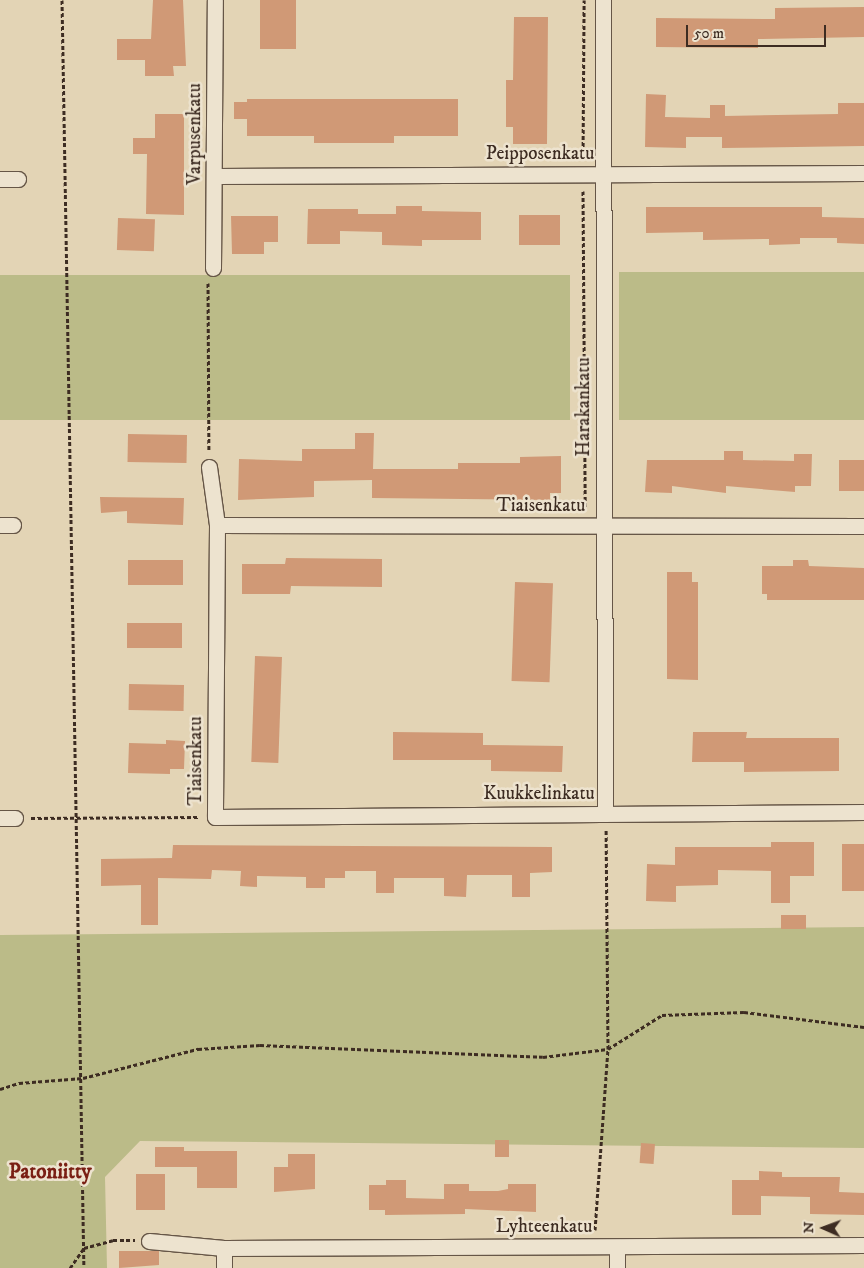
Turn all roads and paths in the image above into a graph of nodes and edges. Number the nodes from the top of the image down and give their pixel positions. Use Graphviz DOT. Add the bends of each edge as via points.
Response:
graph roads {
  1 [pos="62,0"];
  2 [pos="215,0"];
  3 [pos="603,0"];
  4 [pos="864,173"];
  5 [pos="604,174"];
  6 [pos="216,176"];
  7 [pos="0,179"];
  8 [pos="18,179"];
  9 [pos="213,268"];
  10 [pos="209,467"];
  11 [pos="218,526"];
  12 [pos="605,526"];
  13 [pos="864,526"];
  14 [pos="864,812"];
  15 [pos="606,814"];
  16 [pos="215,817"];
  17 [pos="8,818"];
  18 [pos="74,818"];
  19 [pos="864,1027"];
  20 [pos="83,1078"];
  21 [pos="0,1089"];
  22 [pos="148,1241"];
  23 [pos="864,1245"];
  24 [pos="616,1247"];
  25 [pos="84,1248"];
  26 [pos="224,1248"];
  27 [pos="70,1268"];
  28 [pos="84,1268"];
  29 [pos="224,1268"];
  30 [pos="617,1268"];
  1 -- 18 [label="path"];
  2 -- 6 [label="street, Varpusenkatu"];
  3 -- 5 [label="street, Harakankatu"];
  4 -- 5 [label="street, Peipposenkatu"];
  5 -- 6 [label="street, Peipposenkatu"];
  5 -- 12 [label="street, Harakankatu"];
  6 -- 9 [label="street, Varpusenkatu"];
  7 -- 8 [label="street"];
  9 -- 10 [label="path" via="208,283"];
  10 -- 11 [label="street, Tiaisenkatu"];
  11 -- 12 [label="street, Tiaisenkatu"];
  11 -- 16 [label="street, Tiaisenkatu"];
  12 -- 13 [label="street, Tiaisenkatu"];
  12 -- 15 [label="street, Harakankatu"];
  14 -- 15 [label="street, Kuukkelinkatu"];
  15 -- 16 [label="street, Kuukkelinkatu"];
  16 -- 18 [label="path"];
  17 -- 18 [label="path"];
  18 -- 20 [label="path"];
  19 -- 20 [label="path" via="744,1012 662,1015 608,1049 543,1057 260,1046 198,1049"];
  20 -- 21 [label="path" via="18,1083"];
  20 -- 25 [label="path"];
  22 -- 25 [label="path" via="113,1240"];
  22 -- 26 [label="street, Lyhteenkatu"];
  23 -- 24 [label="street, Lyhteenkatu"];
  24 -- 26 [label="street, Lyhteenkatu"];
  24 -- 30 [label="street"];
  25 -- 27 [label="path"];
  25 -- 28 [label="path"];
  26 -- 29 [label="street"];
}
